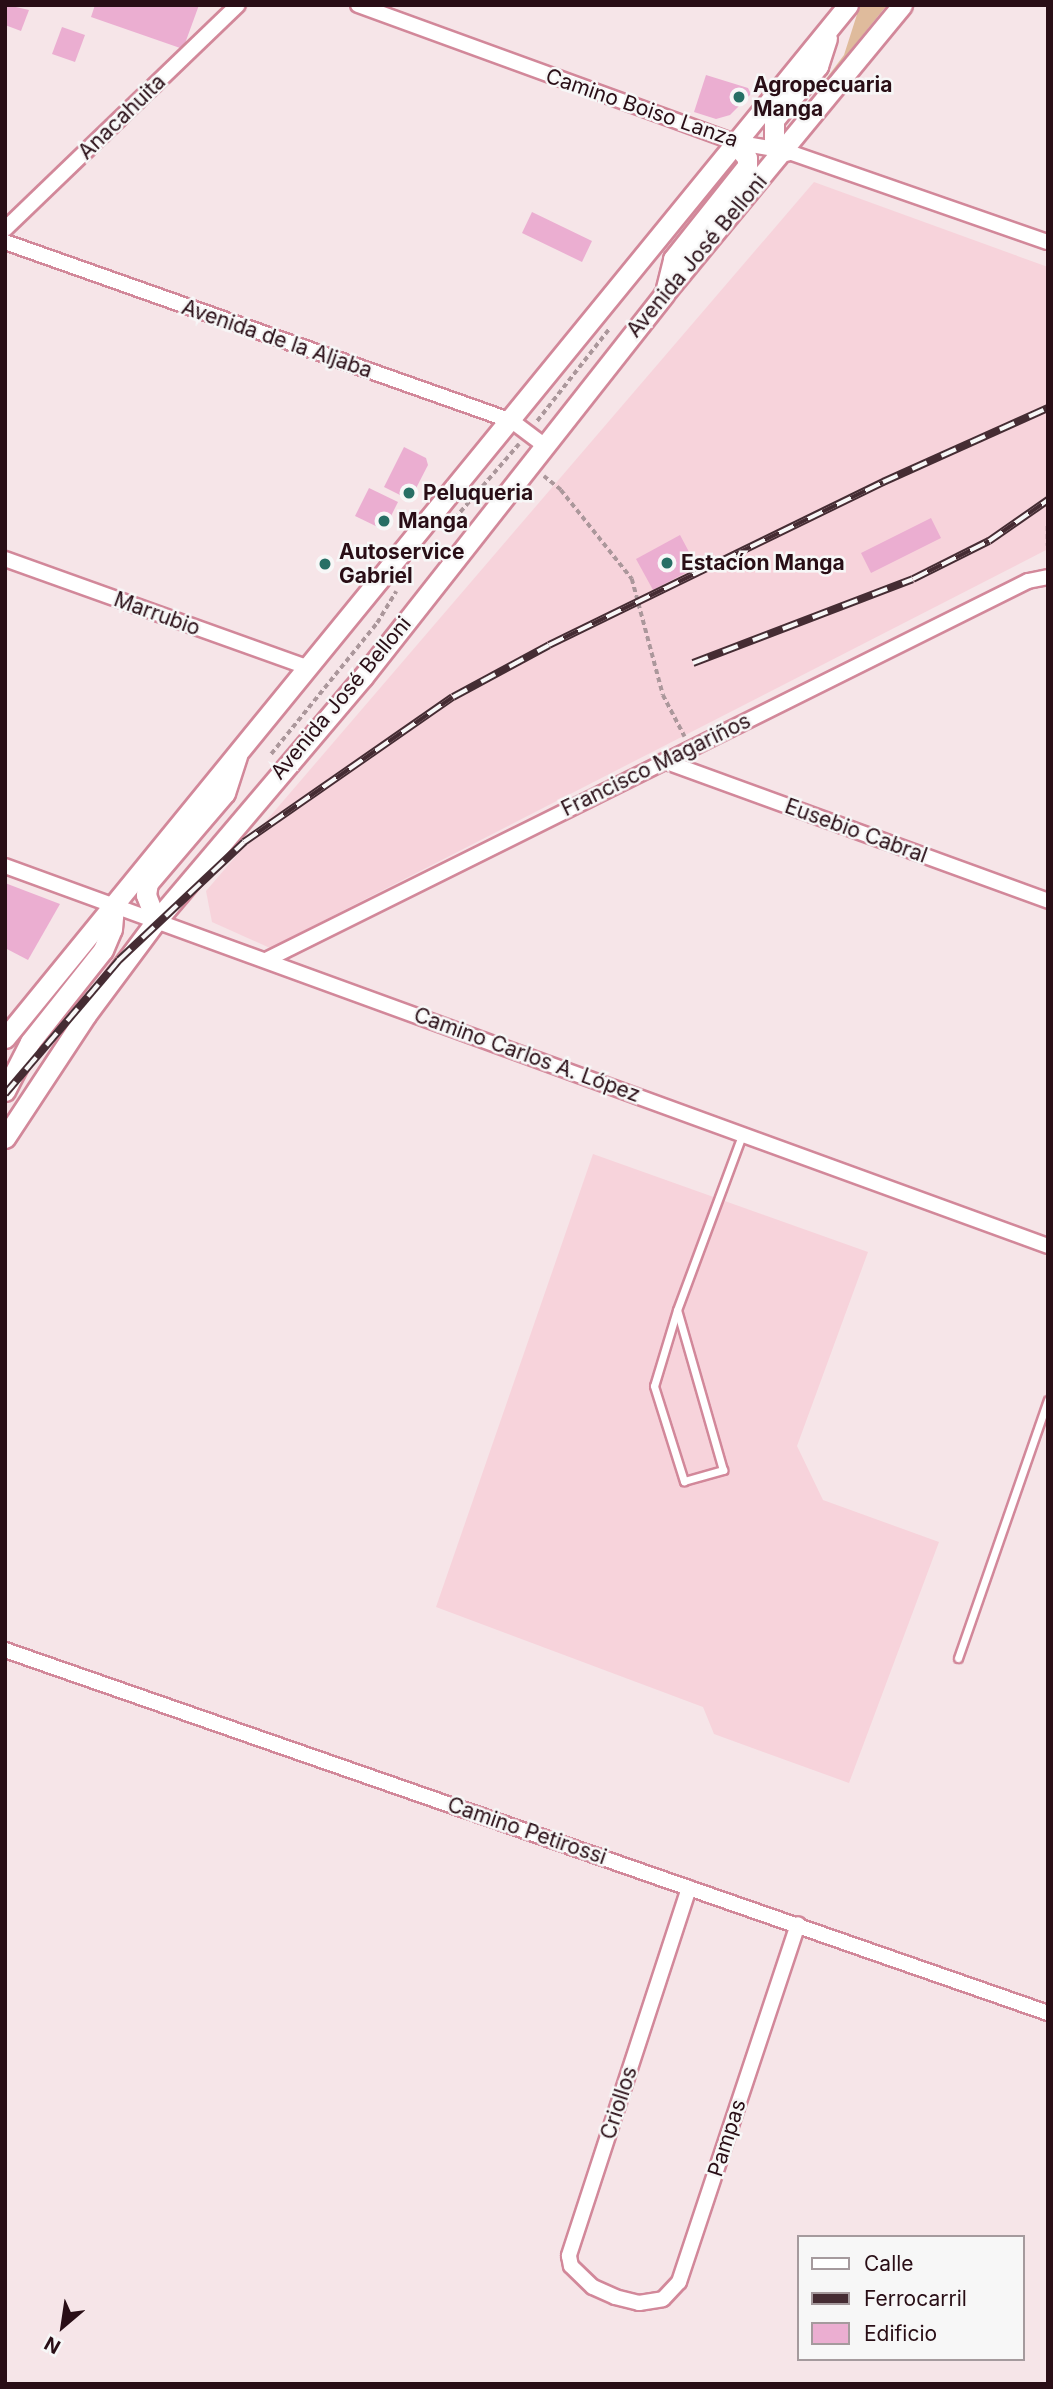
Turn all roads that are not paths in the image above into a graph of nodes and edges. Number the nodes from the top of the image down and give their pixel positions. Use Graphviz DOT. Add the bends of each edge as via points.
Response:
graph roads {
  1 [pos="238,5"];
  2 [pos="358,5"];
  3 [pos="848,5"];
  4 [pos="902,5"];
  5 [pos="831,26"];
  6 [pos="734,142"];
  7 [pos="786,151"];
  8 [pos="5,229"];
  9 [pos="5,242"];
  10 [pos="1048,242"];
  11 [pos="664,294"];
  12 [pos="520,427"];
  13 [pos="544,445"];
  14 [pos="5,559"];
  15 [pos="1048,577"];
  16 [pos="309,668"];
  17 [pos="237,752"];
  18 [pos="664,761"];
  19 [pos="5,866"];
  20 [pos="1048,901"];
  21 [pos="114,905"];
  22 [pos="156,921"];
  23 [pos="266,960"];
  24 [pos="5,1038"];
  25 [pos="5,1091"];
  26 [pos="742,1134"];
  27 [pos="5,1138"];
  28 [pos="1048,1246"];
  29 [pos="677,1310"];
  30 [pos="1048,1401"];
  31 [pos="5,1650"];
  32 [pos="958,1658"];
  33 [pos="689,1888"];
  34 [pos="798,1924"];
  35 [pos="1048,2012"];
  36 [pos="615,2297"];
  1 -- 8 [label="street, Anacahuita"];
  2 -- 6 [label="street, Camino Boiso Lanza"];
  3 -- 5 [label="main road, Avenida José Belloni"];
  4 -- 7 [label="main road, Avenida José Belloni"];
  5 -- 6 [label="main road, Avenida José Belloni"];
  5 -- 7 [label="main road" via="817,66 774,120 774,139"];
  6 -- 7 [label="street, Camino Boiso Lanza"];
  6 -- 11 [label="main road" via="747,158 747,166 673,259"];
  6 -- 12 [label="main road, Avenida José Belloni"];
  7 -- 10 [label="street, Camino Boiso Lanza"];
  7 -- 11 [label="main road, Avenida José Belloni"];
  9 -- 12 [label="street, Avenida de la Aljaba"];
  11 -- 13 [label="main road, Avenida José Belloni"];
  12 -- 13 [label="street, Avenida de la Aljaba"];
  12 -- 16 [label="main road, Avenida José Belloni"];
  13 -- 22 [label="main road, Avenida José Belloni" via="363,677"];
  14 -- 16 [label="street, Marrubio"];
  15 -- 18 [label="street, Francisco Magariños" via="1028,581"];
  16 -- 17 [label="main road, Avenida José Belloni"];
  17 -- 21 [label="main road, Avenida José Belloni"];
  17 -- 22 [label="main road" via="233,780 225,793 148,883 146,895"];
  18 -- 20 [label="street, Eusebio Cabral"];
  18 -- 23 [label="street, Francisco Magariños"];
  19 -- 21 [label="street, Camino Carlos A. López"];
  21 -- 22 [label="street, Camino Carlos A. López"];
  21 -- 24 [label="main road, Avenida José Belloni"];
  21 -- 25 [label="main road" via="112,929 103,950 30,1042"];
  22 -- 23 [label="street, Camino Carlos A. López"];
  22 -- 27 [label="main road, Avenida José Belloni" via="86,1015"];
  23 -- 26 [label="street, Camino Carlos A. López"];
  26 -- 28 [label="street, Camino Carlos A. López"];
  26 -- 29 [label="lane"];
  29 -- 29 [label="lane" via="723,1470 684,1481 654,1386"];
  30 -- 32 [label="lane"];
  31 -- 33 [label="street, Camino Petirossi"];
  33 -- 34 [label="street, Camino Petirossi"];
  33 -- 36 [label="street, Criollos" via="569,2256 572,2266 593,2287"];
  34 -- 35 [label="street, Camino Petirossi"];
  34 -- 36 [label="street, Pampas" via="679,2283 663,2299 639,2303"];
}
